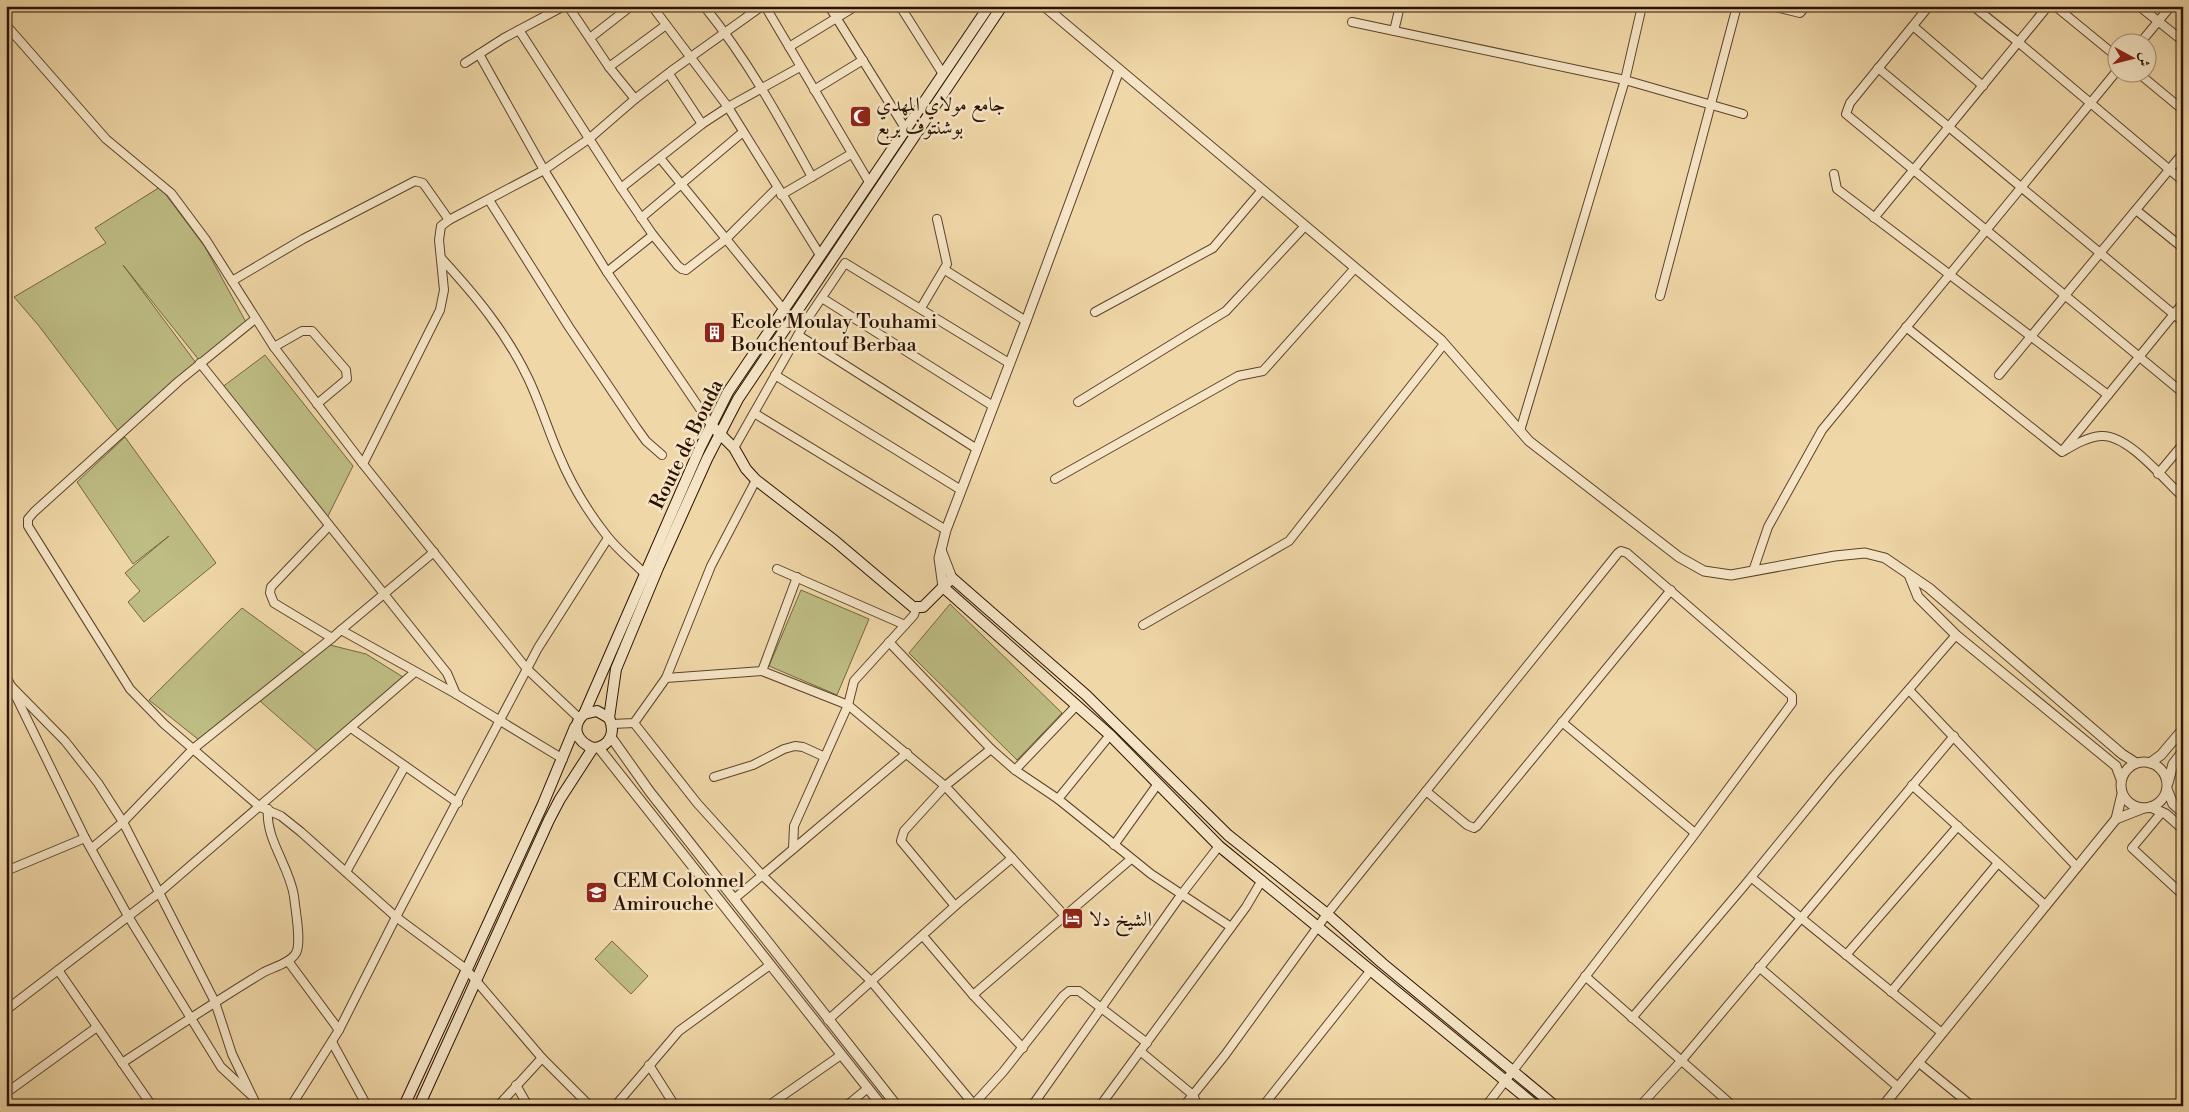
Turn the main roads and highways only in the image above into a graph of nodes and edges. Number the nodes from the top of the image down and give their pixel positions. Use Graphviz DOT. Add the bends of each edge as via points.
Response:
graph roads {
  1 [pos="989,6"];
  2 [pos="1002,6"];
  3 [pos="711,425"];
  4 [pos="719,433"];
  5 [pos="944,587"];
  6 [pos="580,718"];
  7 [pos="610,721"];
  8 [pos="596,748"];
  9 [pos="1509,1075"];
  10 [pos="404,1106"];
  11 [pos="419,1106"];
  12 [pos="1536,1106"];
  13 [pos="1555,1106"];
  1 -- 3 [label="main road, Route de Bouda" via="728,392"];
  2 -- 4 [label="main road, Route de Bouda" via="738,399"];
  3 -- 4 [label="main road"];
  3 -- 6 [label="main road, Route de Bouda"];
  4 -- 5 [label="main road" via="734,448 756,480 835,541 909,605 923,606"];
  4 -- 7 [label="main road, Route de Bouda" via="616,669"];
  5 -- 9 [label="main road" via="1110,735 1219,846 1371,970"];
  5 -- 9 [label="main road" via="952,578 1086,695 1228,835 1327,914"];
  6 -- 7 [label="main road" via="597,711"];
  6 -- 8 [label="main road" via="576,731 580,740"];
  6 -- 10 [label="main road, Route de Bouda"];
  7 -- 8 [label="main road" via="611,737"];
  8 -- 11 [label="main road" via="560,799"];
  9 -- 12 [label="main road"];
  9 -- 13 [label="main road"];
}
